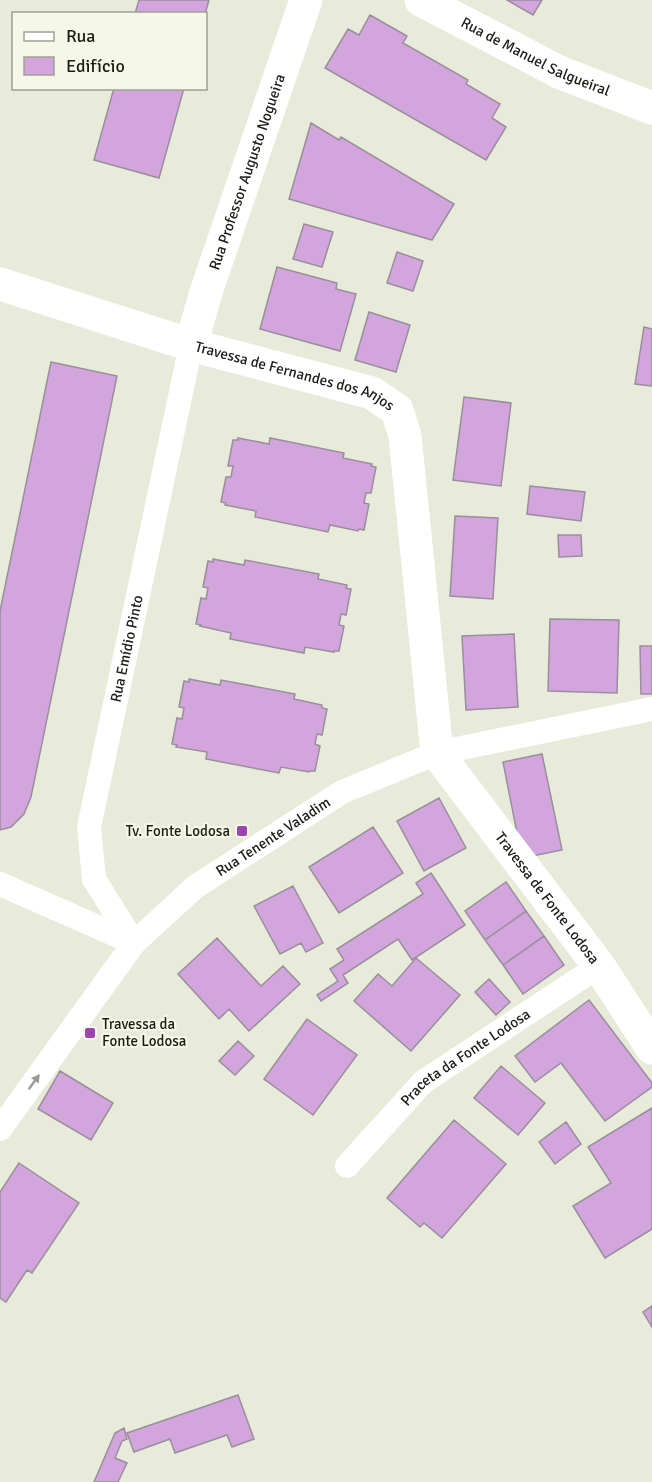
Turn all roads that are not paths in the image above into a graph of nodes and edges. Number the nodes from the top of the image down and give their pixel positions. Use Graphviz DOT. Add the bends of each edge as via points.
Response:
graph roads {
  1 [pos="306,0"];
  2 [pos="421,0"];
  3 [pos="652,108"];
  4 [pos="0,284"];
  5 [pos="191,345"];
  6 [pos="652,709"];
  7 [pos="437,753"];
  8 [pos="0,885"];
  9 [pos="134,943"];
  10 [pos="599,966"];
  11 [pos="652,1047"];
  12 [pos="0,1129"];
  13 [pos="346,1166"];
  1 -- 5 [label="street, Rua Professor Augusto Nogueira"];
  2 -- 3 [label="street, Rua de Manuel Salgueiral" via="559,72"];
  4 -- 5 [label="street, Travessa de Fernandes dos Anjos"];
  5 -- 7 [label="street, Travessa de Fernandes dos Anjos" via="372,393 397,410 405,436"];
  5 -- 9 [label="street, Rua Emídio Pinto" via="89,827 94,879"];
  6 -- 7 [label="street, Rua Tenente Valadim"];
  7 -- 9 [label="street, Rua Tenente Valadim" via="342,792 195,887"];
  7 -- 10 [label="street, Travessa de Fonte Lodosa"];
  8 -- 9 [label="street"];
  12 -- 9 [label="street, Rua Tenente Valadim, one-way"];
  10 -- 11 [label="street, Travessa de Fonte Lodosa"];
  10 -- 13 [label="street, Praceta da Fonte Lodosa" via="423,1082"];
}
